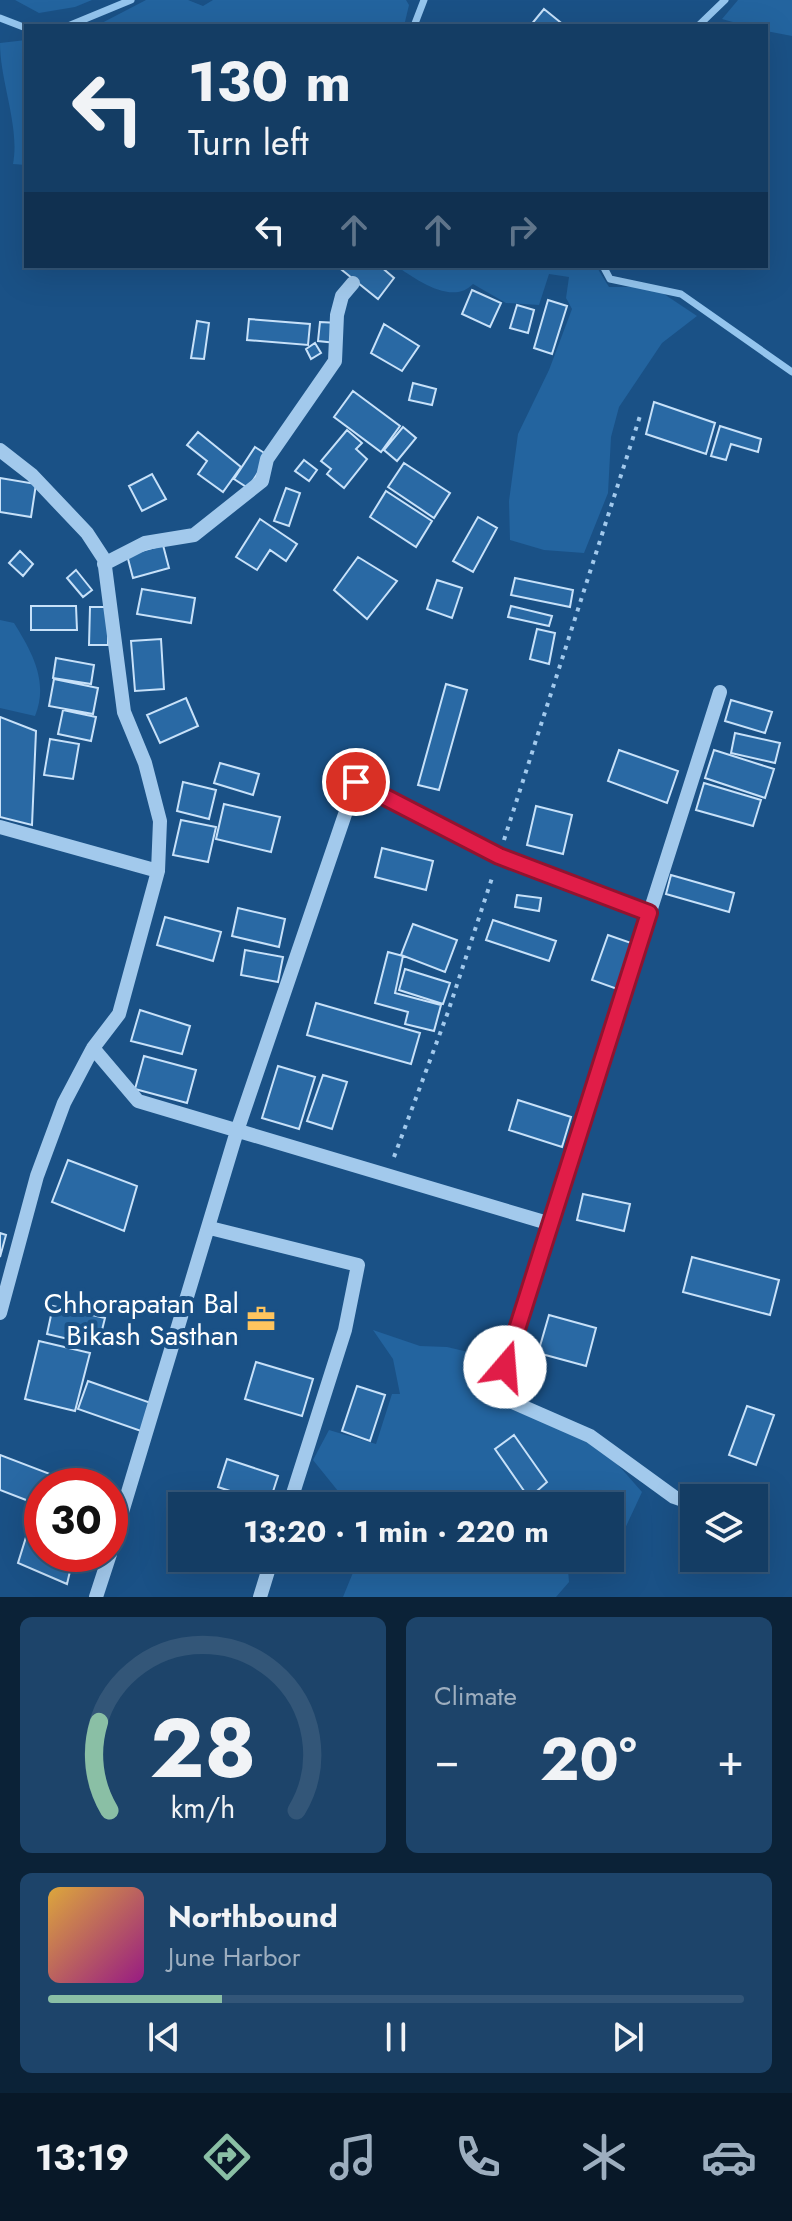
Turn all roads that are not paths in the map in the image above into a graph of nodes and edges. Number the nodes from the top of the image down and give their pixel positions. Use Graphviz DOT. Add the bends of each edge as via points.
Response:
graph roads {
  1 [pos="353,283"];
  2 [pos="0,450"];
  3 [pos="104,564"];
  4 [pos="720,692"];
  5 [pos="0,827"];
  6 [pos="158,871"];
  7 [pos="649,913"];
  8 [pos="93,1048"];
  9 [pos="237,1131"];
  10 [pos="551,1224"];
  11 [pos="210,1228"];
  12 [pos="2,1305"];
  13 [pos="293,1492"];
  14 [pos="128,1494"];
  15 [pos="680,1499"];
  16 [pos="104,1572"];
  17 [pos="268,1572"];
  18 [pos="96,1597"];
  19 [pos="260,1597"];
  1 -- 3 [label="street" via="342,296 337,315 335,361 267,459 262,481 194,535 145,543"];
  2 -- 3 [label="street" via="32,475 87,533"];
  3 -- 6 [label="street" via="124,712 160,821"];
  4 -- 7 [label="street"];
  5 -- 6 [label="street"];
  6 -- 8 [label="street" via="119,1014"];
  7 -- 9 [label="street" via="499,856 356,782"];
  7 -- 10 [label="street"];
  8 -- 9 [label="street" via="138,1101"];
  8 -- 12 [label="street" via="64,1103 37,1176"];
  9 -- 10 [label="street"];
  9 -- 11 [label="street"];
  10 -- 15 [label="street" via="496,1395 590,1436"];
  11 -- 13 [label="street" via="358,1265 345,1330"];
  11 -- 14 [label="street"];
  16 -- 18 [label="street"];
  17 -- 19 [label="street"];
}
